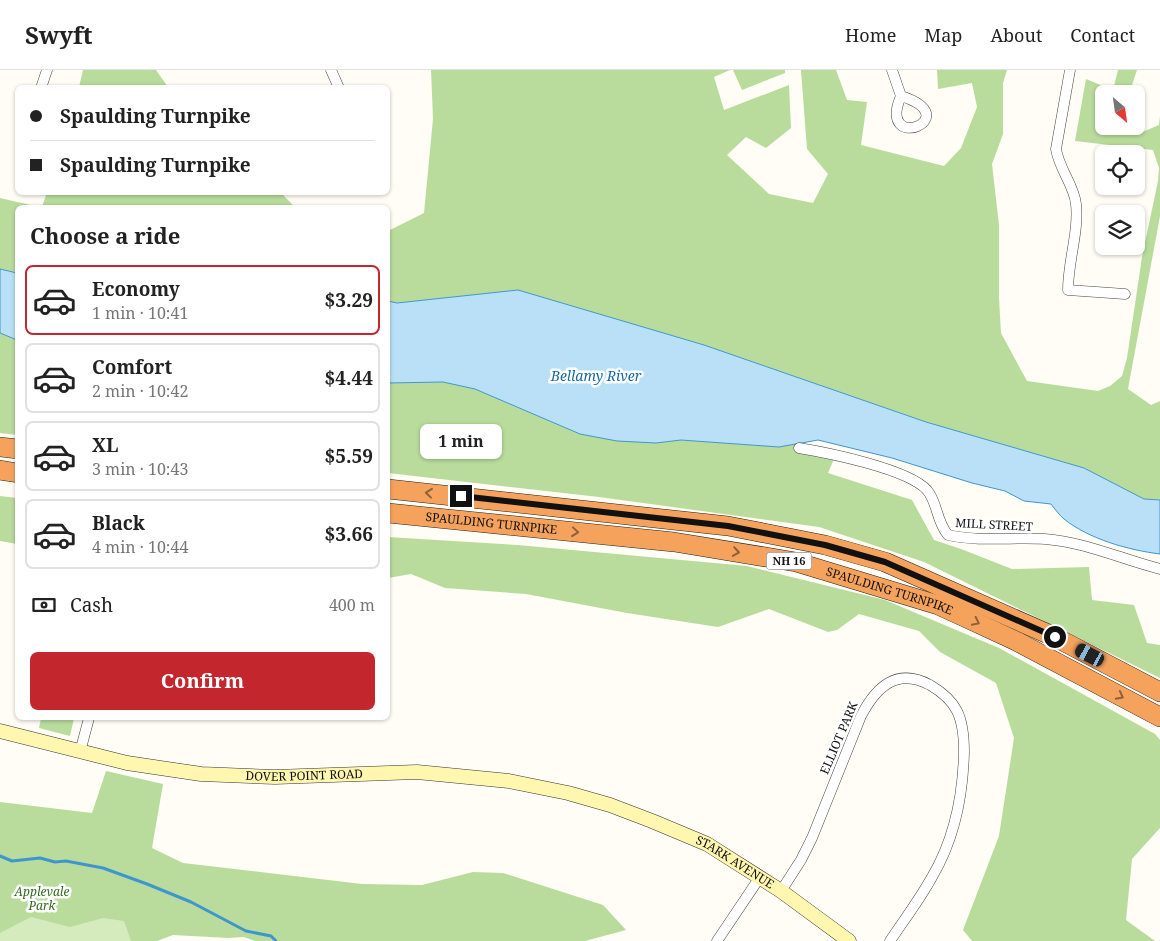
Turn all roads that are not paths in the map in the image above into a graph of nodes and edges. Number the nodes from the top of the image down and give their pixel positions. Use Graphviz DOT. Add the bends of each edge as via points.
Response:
graph roads {
  1 [pos="47,70"];
  2 [pos="330,70"];
  3 [pos="892,70"];
  4 [pos="1070,70"];
  5 [pos="42,85"];
  6 [pos="338,85"];
  7 [pos="901,96"];
  8 [pos="1125,294"];
  9 [pos="0,447"];
  10 [pos="800,448"];
  11 [pos="15,449"];
  12 [pos="0,470"];
  13 [pos="15,472"];
  14 [pos="390,489"];
  15 [pos="390,513"];
  16 [pos="1160,569"];
  17 [pos="1160,692"];
  18 [pos="1160,718"];
  19 [pos="88,720"];
  20 [pos="0,730"];
  21 [pos="80,752"];
  22 [pos="610,804"];
  23 [pos="760,877"];
  24 [pos="781,891"];
  25 [pos="717,941"];
  26 [pos="849,941"];
  27 [pos="890,941"];
  1 -- 5 [label="street"];
  2 -- 6 [label="street"];
  3 -- 7 [label="street"];
  4 -- 8 [label="street" via="1056,149 1076,201 1068,290"];
  9 -- 11 [label="highway"];
  10 -- 16 [label="street, MILL STREET" via="842,456 913,480 928,491 948,535 1066,542"];
  12 -- 13 [label="highway"];
  17 -- 14 [label="highway, SPAULDING TURNPIKE / NH 16, one-way" via="1055,637 885,562 825,545 728,526"];
  15 -- 18 [label="highway, SPAULDING TURNPIKE / NH 16, one-way" via="674,542 796,562 938,605 1025,646"];
  19 -- 21 [label="street"];
  20 -- 21 [label="main road, DOVER POINT ROAD"];
  21 -- 22 [label="main road, DOVER POINT ROAD" via="128,763 226,776 417,772 469,776 523,783"];
  22 -- 23 [label="main road, STARK AVENUE" via="707,844"];
  23 -- 24 [label="main road, STARK AVENUE"];
  23 -- 25 [label="street"];
  24 -- 26 [label="main road, STARK AVENUE"];
  24 -- 27 [label="street, ELLIOT PARK" via="808,848 867,704 884,685 895,679 924,682 949,699 961,720 964,752 960,796 940,862"];
}
